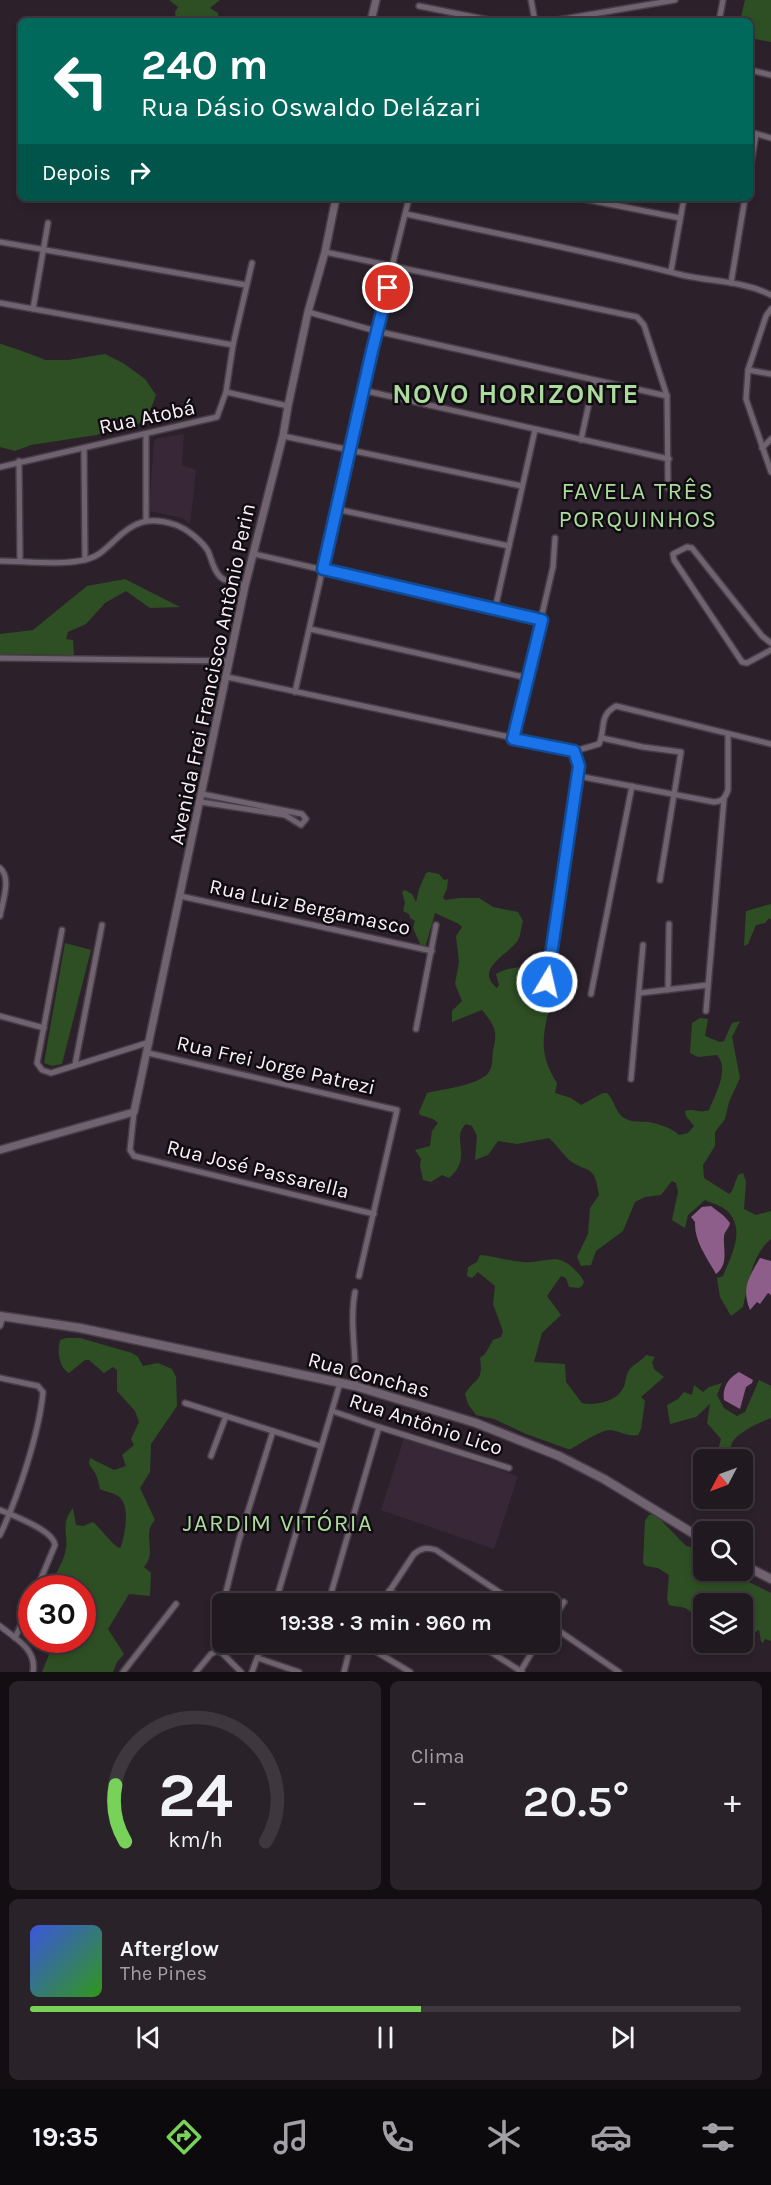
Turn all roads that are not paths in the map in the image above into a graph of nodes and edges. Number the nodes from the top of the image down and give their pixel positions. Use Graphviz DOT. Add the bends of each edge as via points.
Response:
graph roads {
  1 [pos="376,0"];
  2 [pos="531,0"];
  3 [pos="675,0"];
  4 [pos="723,0"];
  5 [pos="419,6"];
  6 [pos="372,18"];
  7 [pos="479,18"];
  8 [pos="534,18"];
  9 [pos="570,18"];
  10 [pos="720,18"];
  11 [pos="753,71"];
  12 [pos="771,75"];
  13 [pos="753,133"];
  14 [pos="771,138"];
  15 [pos="335,201"];
  16 [pos="408,201"];
  17 [pos="594,201"];
  18 [pos="683,201"];
  19 [pos="745,201"];
  20 [pos="406,214"];
  21 [pos="680,218"];
  22 [pos="48,223"];
  23 [pos="0,242"];
  24 [pos="43,250"];
  25 [pos="325,252"];
  26 [pos="252,263"];
  27 [pos="394,266"];
  28 [pos="671,272"];
  29 [pos="731,283"];
  30 [pos="246,285"];
  31 [pos="771,295"];
  32 [pos="0,303"];
  33 [pos="33,309"];
  34 [pos="771,309"];
  35 [pos="308,312"];
  36 [pos="376,331"];
  37 [pos="233,345"];
  38 [pos="748,370"];
  39 [pos="771,374"];
  40 [pos="594,380"];
  41 [pos="362,390"];
  42 [pos="226,392"];
  43 [pos="667,396"];
  44 [pos="288,406"];
  45 [pos="535,430"];
  46 [pos="146,434"];
  47 [pos="283,436"];
  48 [pos="771,439"];
  49 [pos="580,440"];
  50 [pos="84,448"];
  51 [pos="350,448"];
  52 [pos="762,448"];
  53 [pos="669,459"];
  54 [pos="19,461"];
  55 [pos="0,467"];
  56 [pos="771,472"];
  57 [pos="522,486"];
  58 [pos="668,488"];
  59 [pos="336,509"];
  60 [pos="146,520"];
  61 [pos="555,538"];
  62 [pos="509,546"];
  63 [pos="254,554"];
  64 [pos="86,560"];
  65 [pos="0,561"];
  66 [pos="20,561"];
  67 [pos="323,569"];
  68 [pos="245,586"];
  69 [pos="495,609"];
  70 [pos="542,620"];
  71 [pos="310,629"];
  72 [pos="771,643"];
  73 [pos="771,650"];
  74 [pos="0,658"];
  75 [pos="230,661"];
  76 [pos="227,677"];
  77 [pos="528,678"];
  78 [pos="296,692"];
  79 [pos="728,735"];
  80 [pos="602,738"];
  81 [pos="513,739"];
  82 [pos="771,744"];
  83 [pos="574,751"];
  84 [pos="578,776"];
  85 [pos="632,786"];
  86 [pos="674,794"];
  87 [pos="202,798"];
  88 [pos="724,799"];
  89 [pos="0,868"];
  90 [pos="660,880"];
  91 [pos="180,896"];
  92 [pos="0,916"];
  93 [pos="669,924"];
  94 [pos="102,925"];
  95 [pos="436,925"];
  96 [pos="62,930"];
  97 [pos="643,945"];
  98 [pos="432,951"];
  99 [pos="547,982"];
  100 [pos="708,985"];
  101 [pos="668,990"];
  102 [pos="640,993"];
  103 [pos="591,994"];
  104 [pos="706,1011"];
  105 [pos="0,1016"];
  106 [pos="44,1028"];
  107 [pos="416,1029"];
  108 [pos="150,1042"];
  109 [pos="148,1053"];
  110 [pos="75,1065"];
  111 [pos="631,1079"];
  112 [pos="135,1112"];
  113 [pos="0,1150"];
  114 [pos="134,1156"];
  115 [pos="374,1214"];
  116 [pos="359,1276"];
  117 [pos="356,1292"];
  118 [pos="1,1316"];
  119 [pos="0,1326"];
  120 [pos="0,1378"];
  121 [pos="340,1383"];
  122 [pos="355,1386"];
  123 [pos="185,1402"];
  124 [pos="332,1411"];
  125 [pos="226,1416"];
  126 [pos="378,1427"];
  127 [pos="273,1431"];
  128 [pos="320,1446"];
  129 [pos="211,1456"];
  130 [pos="509,1468"];
  131 [pos="0,1510"];
  132 [pos="10,1514"];
  133 [pos="693,1533"];
  134 [pos="0,1535"];
  135 [pos="753,1570"];
  136 [pos="42,1575"];
  137 [pos="771,1579"];
  138 [pos="389,1591"];
  139 [pos="226,1593"];
  140 [pos="278,1593"];
  141 [pos="331,1593"];
  142 [pos="393,1593"];
  143 [pos="500,1593"];
  144 [pos="564,1602"];
  145 [pos="177,1604"];
  146 [pos="560,1608"];
  147 [pos="0,1626"];
  148 [pos="18,1631"];
  149 [pos="560,1632"];
  150 [pos="15,1638"];
  151 [pos="260,1653"];
  152 [pos="348,1653"];
  153 [pos="378,1653"];
  154 [pos="492,1653"];
  155 [pos="532,1653"];
  156 [pos="258,1658"];
  157 [pos="33,1672"];
  158 [pos="123,1672"];
  159 [pos="196,1672"];
  160 [pos="241,1672"];
  161 [pos="252,1672"];
  162 [pos="299,1672"];
  163 [pos="344,1672"];
  164 [pos="410,1672"];
  165 [pos="521,1672"];
  166 [pos="619,1672"];
  1 -- 6 [label="street"];
  2 -- 8 [label="street"];
  3 -- 9 [label="street"];
  4 -- 10 [label="street"];
  5 -- 7 [label="street"];
  11 -- 12 [label="street"];
  13 -- 14 [label="street"];
  15 -- 25 [label="street, Avenida Frei Francisco Antônio Perin"];
  16 -- 20 [label="street"];
  17 -- 21 [label="street"];
  18 -- 21 [label="street"];
  19 -- 29 [label="street"];
  20 -- 27 [label="street"];
  20 -- 28 [label="street"];
  21 -- 28 [label="street"];
  22 -- 24 [label="street"];
  23 -- 24 [label="street"];
  24 -- 30 [label="street"];
  24 -- 33 [label="street"];
  25 -- 27 [label="street"];
  25 -- 35 [label="street, Avenida Frei Francisco Antônio Perin"];
  26 -- 30 [label="street, Rua Atobá"];
  27 -- 36 [label="street"];
  27 -- 43 [label="street" via="637,317 644,325"];
  28 -- 29 [label="street"];
  29 -- 31 [label="street"];
  30 -- 37 [label="street, Rua Atobá"];
  32 -- 33 [label="street"];
  33 -- 37 [label="street"];
  34 -- 38 [label="street"];
  35 -- 36 [label="street"];
  35 -- 44 [label="street, Avenida Frei Francisco Antônio Perin"];
  36 -- 40 [label="street"];
  36 -- 41 [label="street"];
  37 -- 42 [label="street, Rua Atobá"];
  38 -- 39 [label="street"];
  38 -- 52 [label="street" via="746,399"];
  40 -- 43 [label="street"];
  40 -- 49 [label="street"];
  41 -- 45 [label="street"];
  41 -- 51 [label="street"];
  42 -- 44 [label="street"];
  42 -- 46 [label="street, Rua Atobá" via="220,413 214,419"];
  43 -- 53 [label="street"];
  44 -- 47 [label="street, Avenida Frei Francisco Antônio Perin"];
  45 -- 49 [label="street"];
  45 -- 57 [label="street"];
  46 -- 50 [label="street, Rua Atobá"];
  46 -- 60 [label="street"];
  47 -- 51 [label="street"];
  47 -- 63 [label="street, Avenida Frei Francisco Antônio Perin"];
  48 -- 52 [label="street"];
  49 -- 53 [label="street"];
  50 -- 54 [label="street, Rua Atobá"];
  50 -- 64 [label="street"];
  51 -- 57 [label="street"];
  51 -- 59 [label="street"];
  52 -- 56 [label="street"];
  53 -- 58 [label="street"];
  54 -- 55 [label="street, Rua Atobá"];
  54 -- 66 [label="street"];
  57 -- 62 [label="street"];
  59 -- 62 [label="street"];
  59 -- 67 [label="street"];
  60 -- 64 [label="street" via="130,527 102,552"];
  60 -- 68 [label="street" via="178,526 202,543 223,579"];
  61 -- 70 [label="street"];
  62 -- 69 [label="street"];
  63 -- 67 [label="street"];
  63 -- 68 [label="street, Avenida Frei Francisco Antônio Perin"];
  64 -- 66 [label="street"];
  65 -- 66 [label="street"];
  67 -- 69 [label="street"];
  67 -- 71 [label="street"];
  68 -- 75 [label="street, Avenida Frei Francisco Antônio Perin"];
  69 -- 70 [label="street"];
  70 -- 77 [label="street"];
  71 -- 77 [label="street"];
  71 -- 78 [label="street"];
  72 -- 73 [label="street" via="692,548 673,554 742,662"];
  74 -- 75 [label="street"];
  75 -- 76 [label="street, Avenida Frei Francisco Antônio Perin"];
  76 -- 78 [label="street"];
  76 -- 87 [label="street, Avenida Frei Francisco Antônio Perin"];
  77 -- 81 [label="street"];
  78 -- 81 [label="street"];
  79 -- 80 [label="street" via="616,705 603,722"];
  79 -- 82 [label="street"];
  79 -- 88 [label="street" via="728,790"];
  80 -- 83 [label="street" via="599,744"];
  80 -- 86 [label="street" via="681,752"];
  81 -- 83 [label="street"];
  83 -- 84 [label="street"];
  84 -- 85 [label="street"];
  84 -- 99 [label="street"];
  85 -- 86 [label="street"];
  85 -- 103 [label="street"];
  86 -- 88 [label="street" via="714,802"];
  86 -- 90 [label="street"];
  87 -- 87 [label="street" via="285,815 298,825 306,819 302,814 269,806"];
  87 -- 91 [label="street, Avenida Frei Francisco Antônio Perin"];
  88 -- 100 [label="street"];
  89 -- 92 [label="street" via="6,880"];
  91 -- 98 [label="street, Rua Luiz Bergamasco"];
  91 -- 108 [label="street, Avenida Frei Francisco Antônio Perin"];
  93 -- 101 [label="street"];
  94 -- 110 [label="street"];
  95 -- 98 [label="street"];
  96 -- 106 [label="street"];
  97 -- 102 [label="street"];
  98 -- 107 [label="street"];
  100 -- 101 [label="street"];
  100 -- 104 [label="street"];
  101 -- 102 [label="street"];
  102 -- 111 [label="street"];
  105 -- 106 [label="street"];
  106 -- 110 [label="street" via="37,1063 42,1070 51,1073"];
  108 -- 109 [label="street, Avenida Frei Francisco Antônio Perin"];
  108 -- 110 [label="street"];
  109 -- 112 [label="street, Avenida Frei Francisco Antônio Perin"];
  109 -- 115 [label="street, Rua Frei Jorge Patrezi" via="397,1110"];
  112 -- 113 [label="street"];
  112 -- 114 [label="street, Avenida Frei Francisco Antônio Perin" via="130,1150"];
  114 -- 115 [label="street, Rua José Passarella"];
  115 -- 116 [label="street"];
  117 -- 122 [label="street" via="351,1311"];
  118 -- 119 [label="street"];
  118 -- 121 [label="main road, Rua Conchas" via="80,1328"];
  120 -- 132 [label="street" via="38,1386 43,1392"];
  121 -- 122 [label="main road, Rua Conchas"];
  121 -- 124 [label="street"];
  122 -- 133 [label="main road, Rua Conchas" via="476,1423 559,1456"];
  123 -- 125 [label="street"];
  124 -- 126 [label="street, Rua Antônio Lico"];
  124 -- 128 [label="street"];
  125 -- 127 [label="street"];
  125 -- 129 [label="street"];
  126 -- 130 [label="street, Rua Antônio Lico"];
  126 -- 141 [label="street"];
  127 -- 128 [label="street"];
  127 -- 139 [label="street"];
  128 -- 140 [label="street"];
  131 -- 132 [label="street"];
  132 -- 134 [label="street"];
  132 -- 136 [label="street" via="54,1539"];
  135 -- 137 [label="main road"];
  138 -- 142 [label="street"];
  138 -- 143 [label="street" via="419,1550 430,1548"];
  144 -- 146 [label="street"];
  145 -- 158 [label="street"];
  147 -- 150 [label="street"];
  148 -- 150 [label="street"];
  149 -- 166 [label="street"];
  150 -- 157 [label="street" via="32,1655"];
  151 -- 156 [label="street"];
  152 -- 163 [label="street"];
  153 -- 164 [label="street"];
  154 -- 165 [label="street"];
  155 -- 165 [label="street"];
  156 -- 161 [label="street"];
  156 -- 162 [label="street"];
  159 -- 160 [label="street" via="217,1651"];
}
